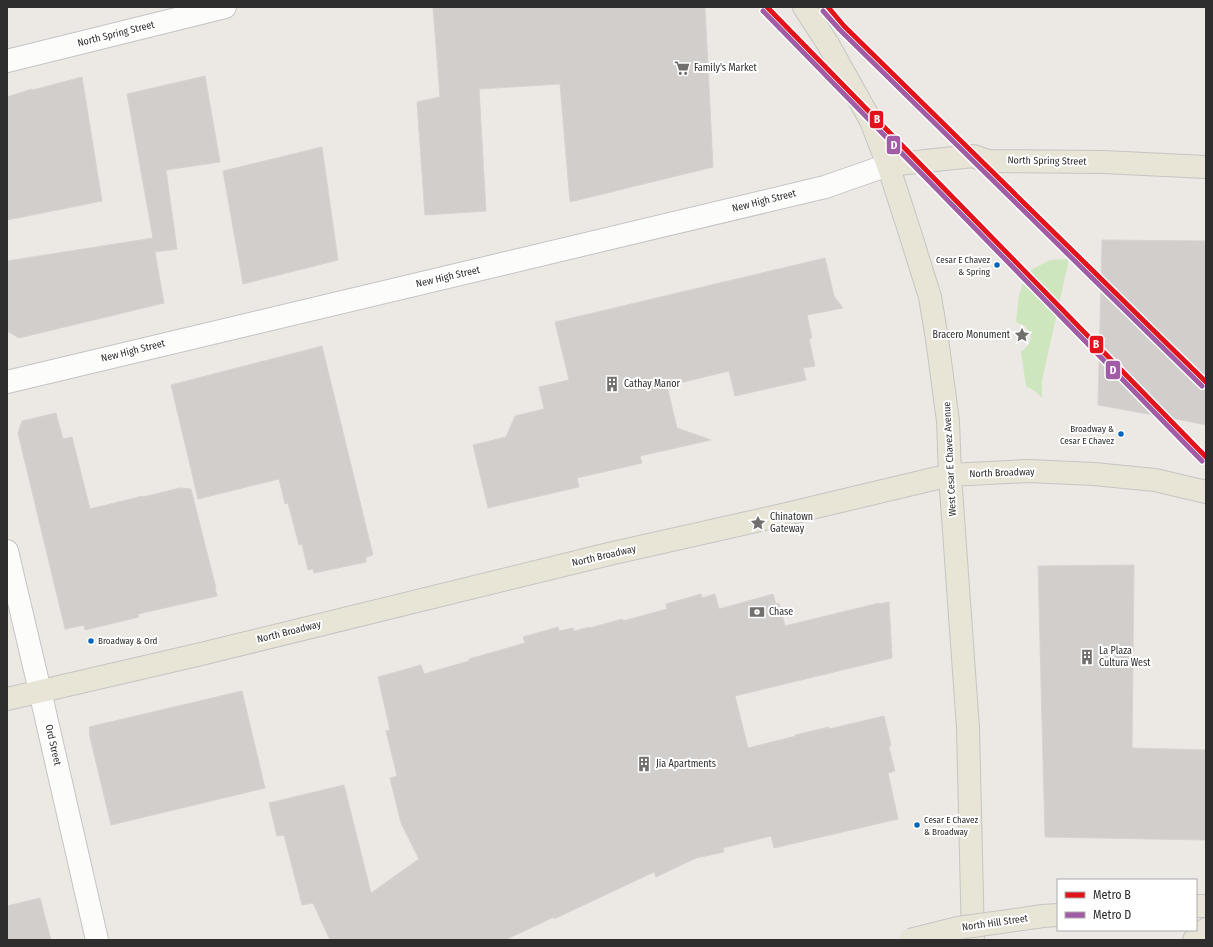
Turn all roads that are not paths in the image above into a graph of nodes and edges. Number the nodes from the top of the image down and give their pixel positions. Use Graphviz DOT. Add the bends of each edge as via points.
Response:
graph roads {
  1 [pos="225,7"];
  2 [pos="804,7"];
  3 [pos="7,60"];
  4 [pos="888,165"];
  5 [pos="1206,167"];
  6 [pos="7,382"];
  7 [pos="950,475"];
  8 [pos="1206,492"];
  9 [pos="7,551"];
  10 [pos="40,691"];
  11 [pos="7,699"];
  12 [pos="1051,916"];
  13 [pos="1206,930"];
  14 [pos="97,940"];
  15 [pos="910,940"];
  16 [pos="973,940"];
  17 [pos="1194,940"];
  1 -- 3 [label="street, North Spring Street"];
  2 -- 4 [label="main road, West Cesar E Chavez Avenue" via="871,121"];
  4 -- 5 [label="main road, North Spring Street" via="973,156 988,160"];
  4 -- 6 [label="street, New High Street" via="825,187"];
  4 -- 7 [label="main road, West Cesar E Chavez Avenue" via="930,297 947,405"];
  7 -- 8 [label="main road, North Broadway" via="1028,471 1094,474 1155,480"];
  7 -- 10 [label="main road, North Broadway"];
  7 -- 16 [label="main road, West Cesar E Chavez Avenue" via="968,728"];
  9 -- 10 [label="street, Ord Street"];
  10 -- 11 [label="main road, North Broadway"];
  10 -- 14 [label="street, Ord Street"];
  12 -- 15 [label="main road, North Hill Street, bridge" via="958,928"];
  13 -- 17 [label="main road"];
}
